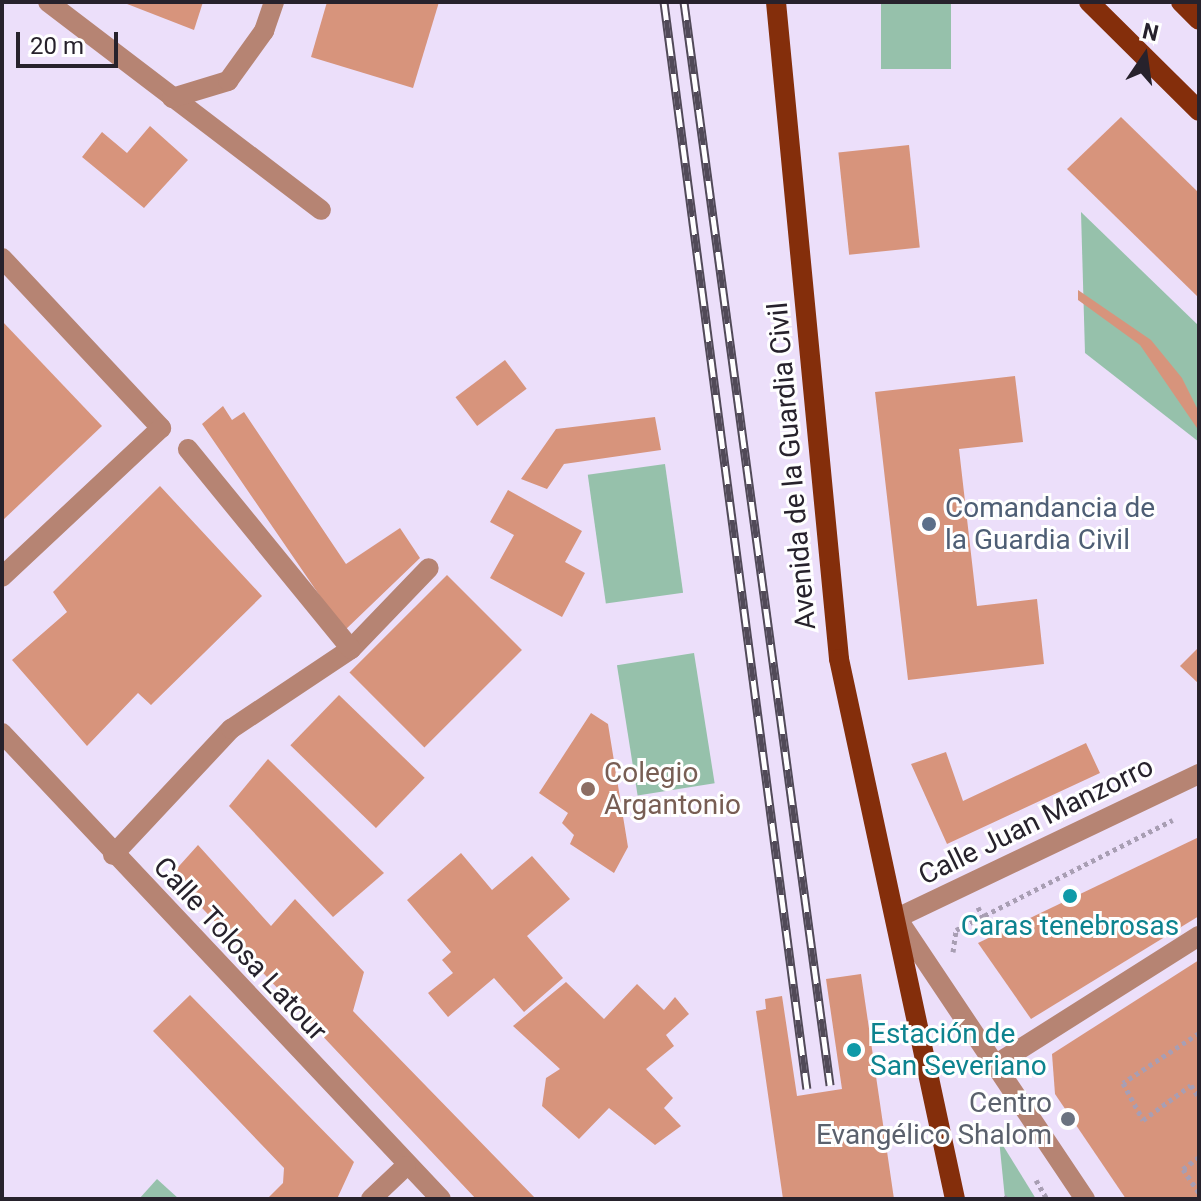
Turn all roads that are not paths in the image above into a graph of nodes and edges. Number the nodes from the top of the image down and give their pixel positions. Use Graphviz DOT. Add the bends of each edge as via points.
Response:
graph roads {
  1 [pos="48,2"];
  2 [pos="274,2"];
  3 [pos="776,2"];
  4 [pos="1089,2"];
  5 [pos="1181,2"];
  6 [pos="1199,20"];
  7 [pos="172,98"];
  8 [pos="1199,111"];
  9 [pos="321,210"];
  10 [pos="2,258"];
  11 [pos="188,449"];
  12 [pos="429,568"];
  13 [pos="2,577"];
  14 [pos="351,649"];
  15 [pos="2,733"];
  16 [pos="1199,774"];
  17 [pos="113,855"];
  18 [pos="897,918"];
  19 [pos="1199,936"];
  20 [pos="998,1063"];
  21 [pos="406,1166"];
  22 [pos="371,1199"];
  23 [pos="441,1199"];
  24 [pos="955,1199"];
  25 [pos="1085,1199"];
  1 -- 7 [label="street"];
  2 -- 7 [label="street" via="264,31 228,81"];
  3 -- 18 [label="main road, Avenida de la Guardia Civil" via="839,659"];
  4 -- 8 [label="main road"];
  5 -- 6 [label="main road"];
  7 -- 9 [label="street"];
  10 -- 13 [label="street" via="161,428"];
  11 -- 14 [label="street"];
  12 -- 14 [label="street"];
  14 -- 17 [label="street" via="231,729"];
  15 -- 17 [label="street, Calle Tolosa Latour"];
  16 -- 18 [label="street, Calle Juan Manzorro"];
  17 -- 21 [label="street, Calle Tolosa Latour"];
  18 -- 20 [label="street"];
  18 -- 24 [label="main road, Avenida de la Guardia Civil"];
  19 -- 20 [label="street"];
  20 -- 25 [label="street"];
  21 -- 22 [label="street"];
  21 -- 23 [label="street, Calle Tolosa Latour"];
}
